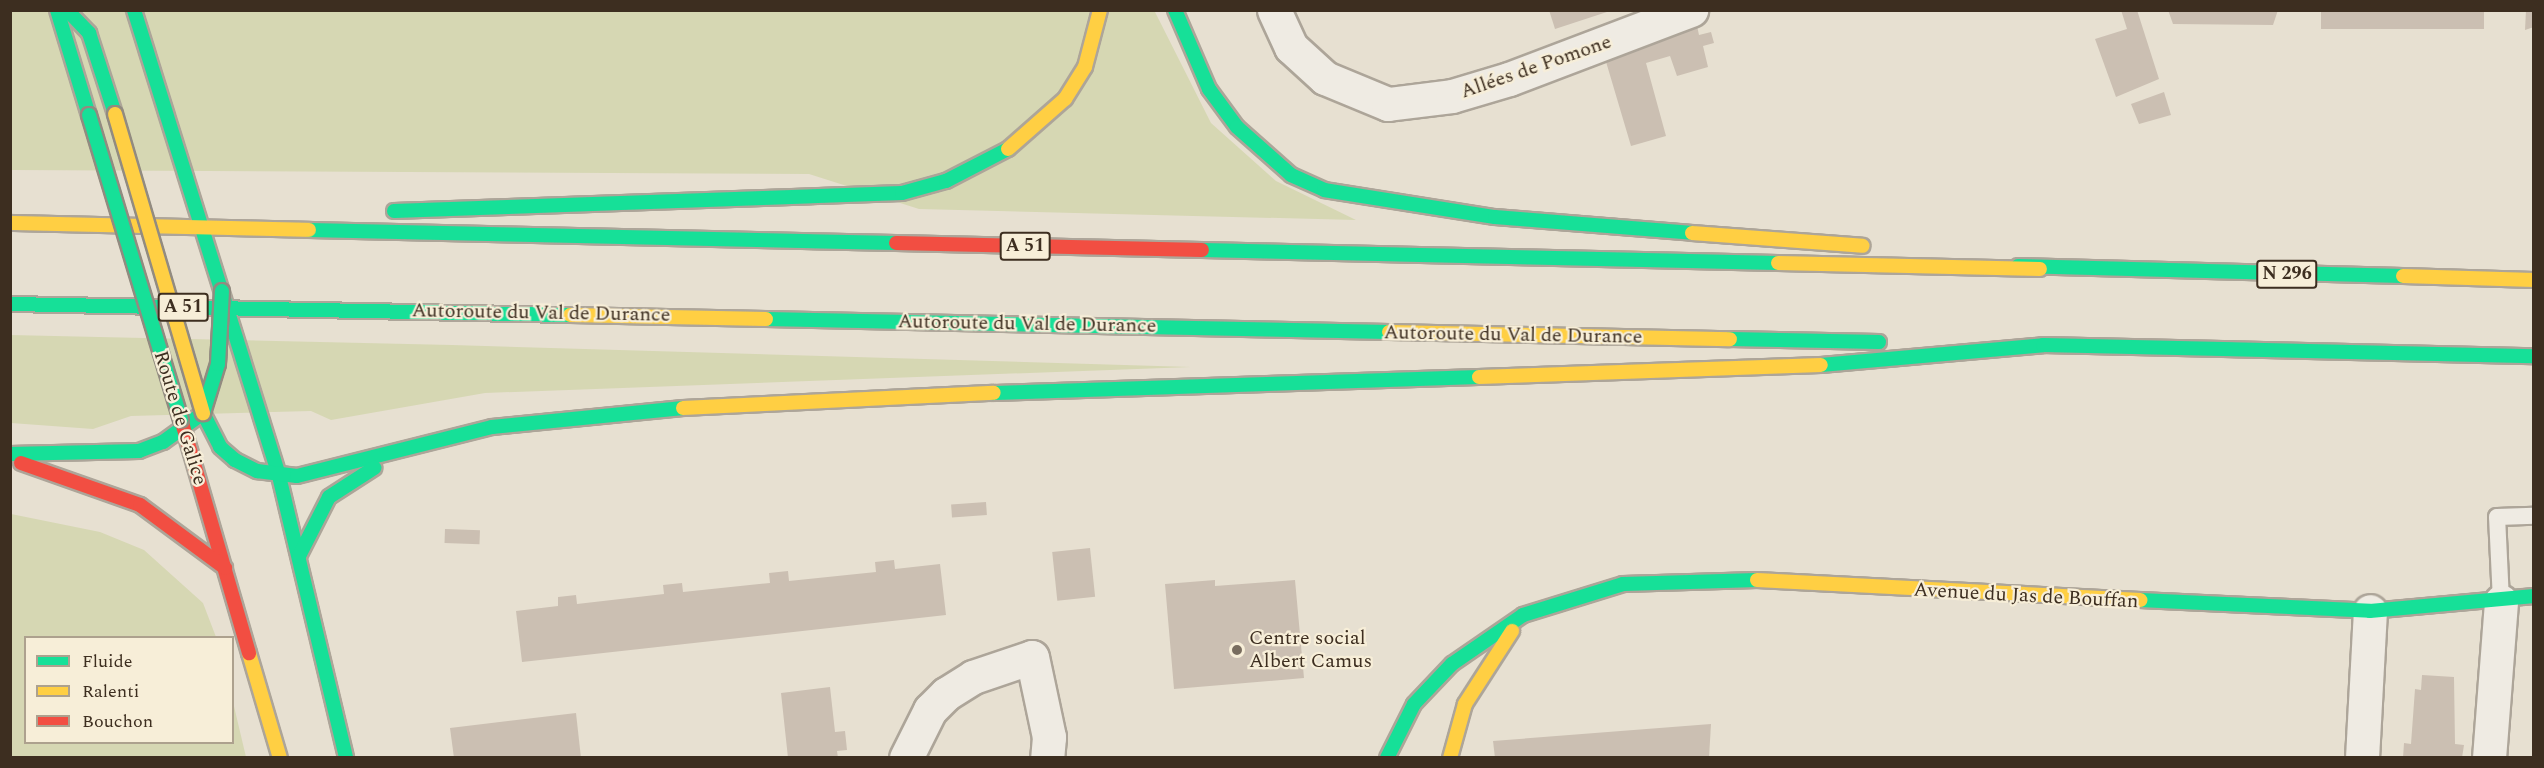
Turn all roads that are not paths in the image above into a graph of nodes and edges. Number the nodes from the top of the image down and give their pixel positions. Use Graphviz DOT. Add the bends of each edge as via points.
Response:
graph roads {
  1 [pos="57,10"];
  2 [pos="67,10"];
  3 [pos="134,10"];
  4 [pos="1100,10"];
  5 [pos="1175,10"];
  6 [pos="1274,10"];
  7 [pos="1690,10"];
  8 [pos="375,211"];
  9 [pos="304,213"];
  10 [pos="10,222"];
  11 [pos="2040,269"];
  12 [pos="2534,280"];
  13 [pos="222,291"];
  14 [pos="10,304"];
  15 [pos="2043,345"];
  16 [pos="2534,356"];
  17 [pos="203,413"];
  18 [pos="182,424"];
  19 [pos="414,444"];
  20 [pos="10,454"];
  21 [pos="10,460"];
  22 [pos="279,476"];
  23 [pos="2534,516"];
  24 [pos="299,556"];
  25 [pos="225,568"];
  26 [pos="2534,596"];
  27 [pos="2501,601"];
  28 [pos="2370,611"];
  29 [pos="1523,615"];
  30 [pos="280,758"];
  31 [pos="346,758"];
  32 [pos="906,758"];
  33 [pos="1047,758"];
  34 [pos="1387,758"];
  35 [pos="1450,758"];
  36 [pos="2362,758"];
  37 [pos="2489,758"];
  1 -- 18 [label="main road, Route de Galice, bridge"];
  2 -- 17 [label="main road, bridge" via="89,33"];
  3 -- 13 [label="main road"];
  4 -- 8 [label="main road" via="1084,67 1043,122 986,162 913,190"];
  5 -- 11 [label="main road" via="1209,89 1237,127 1291,175 1324,190 1496,217 1787,237"];
  6 -- 7 [label="street, Allées de Pomone" via="1291,47 1325,78 1389,104 1452,96 1509,79"];
  9 -- 10 [label="main road"];
  10 -- 11 [label="main road, A 51"];
  11 -- 12 [label="main road, N 296"];
  13 -- 17 [label="main road, bridge" via="218,364"];
  13 -- 22 [label="main road"];
  14 -- 15 [label="main road, Autoroute du Val de Durance / A 51"];
  15 -- 16 [label="main road"];
  15 -- 19 [label="main road" via="1815,366 856,398 590,413"];
  17 -- 18 [label="main road"];
  17 -- 22 [label="main road" via="220,447 235,460"];
  18 -- 20 [label="main road" via="131,452"];
  18 -- 25 [label="main road, Route de Galice"];
  19 -- 22 [label="main road" via="324,472"];
  19 -- 24 [label="main road" via="329,496"];
  21 -- 25 [label="main road" via="140,505"];
  22 -- 24 [label="main road"];
  23 -- 27 [label="lane" via="2497,517"];
  24 -- 31 [label="main road"];
  25 -- 30 [label="main road, Route de Galice"];
  26 -- 27 [label="main road, Avenue du Jas de Bouffan"];
  27 -- 28 [label="main road, Avenue du Jas de Bouffan"];
  27 -- 37 [label="street"];
  28 -- 29 [label="main road, Avenue du Jas de Bouffan" via="1727,579 1623,584"];
  28 -- 36 [label="street"];
  29 -- 34 [label="main road, Avenue du Jas de Bouffan" via="1430,686 1414,704"];
  29 -- 35 [label="main road" via="1465,704"];
  32 -- 33 [label="street" via="918,730 946,694 973,677 1032,657 1049,737"];
}
